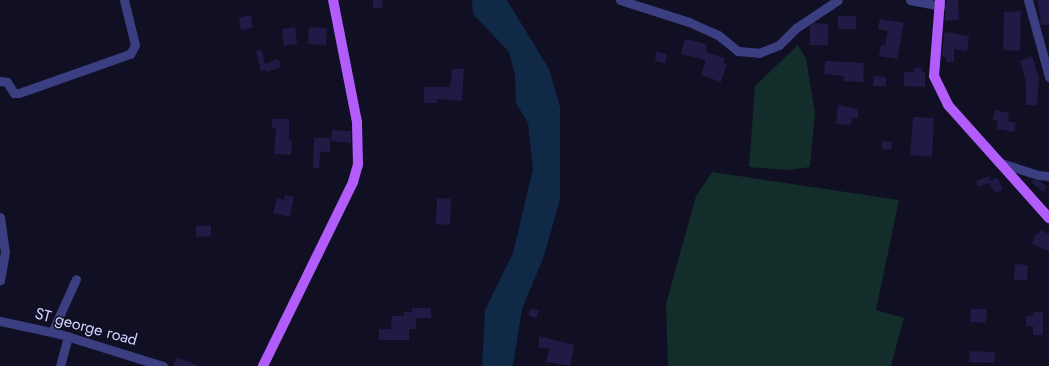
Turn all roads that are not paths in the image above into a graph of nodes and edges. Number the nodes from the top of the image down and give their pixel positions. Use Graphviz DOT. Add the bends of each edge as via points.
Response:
graph roads {
  1 [pos="124,0"];
  2 [pos="333,0"];
  3 [pos="620,0"];
  4 [pos="838,0"];
  5 [pos="910,0"];
  6 [pos="1028,0"];
  7 [pos="940,3"];
  8 [pos="1045,49"];
  9 [pos="1049,77"];
  10 [pos="0,81"];
  11 [pos="997,161"];
  12 [pos="1049,176"];
  13 [pos="0,217"];
  14 [pos="1049,218"];
  15 [pos="76,279"];
  16 [pos="0,281"];
  17 [pos="0,320"];
  18 [pos="52,332"];
  19 [pos="68,336"];
  20 [pos="60,366"];
  21 [pos="163,366"];
  22 [pos="263,366"];
  1 -- 10 [label="street" via="135,45 130,54 19,93 14,93 7,82"];
  2 -- 22 [label="main road" via="357,122 358,164 354,182"];
  3 -- 4 [label="street" via="689,22 718,35 738,51 759,53 778,45 796,28"];
  5 -- 7 [label="street"];
  6 -- 8 [label="street"];
  7 -- 11 [label="main road" via="934,76 948,105"];
  8 -- 9 [label="street"];
  11 -- 12 [label="street" via="1038,175"];
  11 -- 14 [label="main road"];
  13 -- 16 [label="street" via="5,252"];
  15 -- 18 [label="street"];
  17 -- 18 [label="street, ST george road"];
  18 -- 19 [label="street, ST george road"];
  19 -- 20 [label="street"];
  19 -- 21 [label="street, ST george road"];
}
